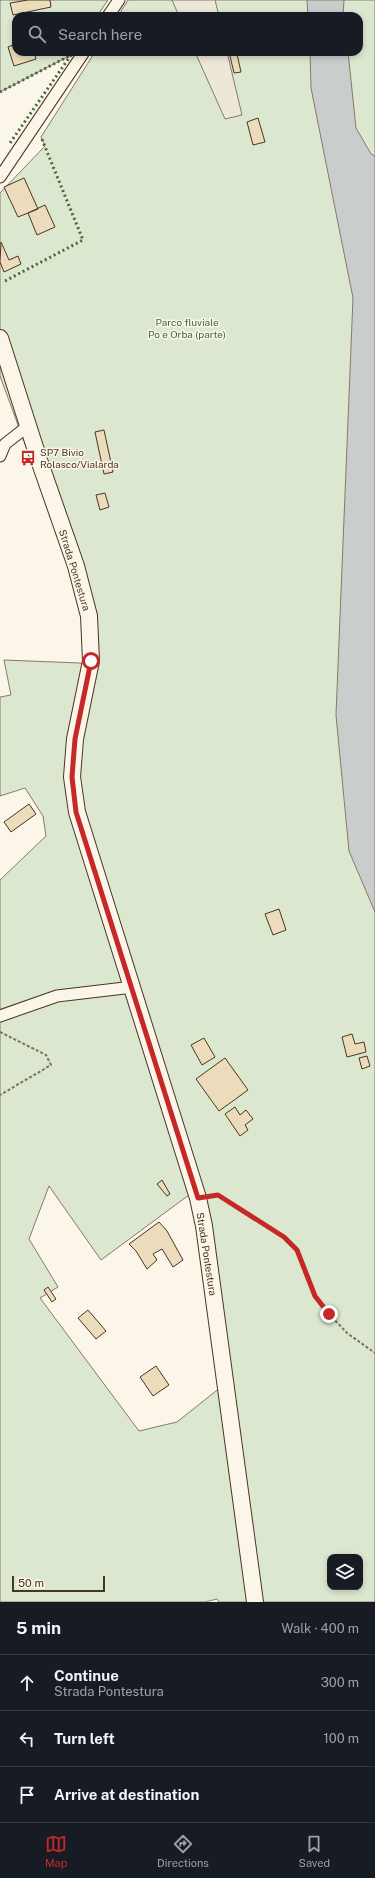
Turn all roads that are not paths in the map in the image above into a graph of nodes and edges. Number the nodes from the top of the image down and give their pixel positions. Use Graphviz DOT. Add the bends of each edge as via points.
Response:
graph roads {
  1 [pos="119,0"];
  2 [pos="111,12"];
  3 [pos="81,56"];
  4 [pos="0,176"];
  5 [pos="0,338"];
  6 [pos="28,426"];
  7 [pos="0,456"];
  8 [pos="133,987"];
  9 [pos="0,1016"];
  10 [pos="255,1602"];
  1 -- 2 [label="street"];
  3 -- 4 [label="street"];
  5 -- 6 [label="main road, Strada Pontestura"];
  6 -- 7 [label="street" via="6,444"];
  6 -- 8 [label="main road, Strada Pontestura" via="76,566 89,616 91,661 75,739 72,777 76,812"];
  8 -- 9 [label="street" via="57,996"];
  8 -- 10 [label="main road, Strada Pontestura" via="198,1198 204,1226"];
}
